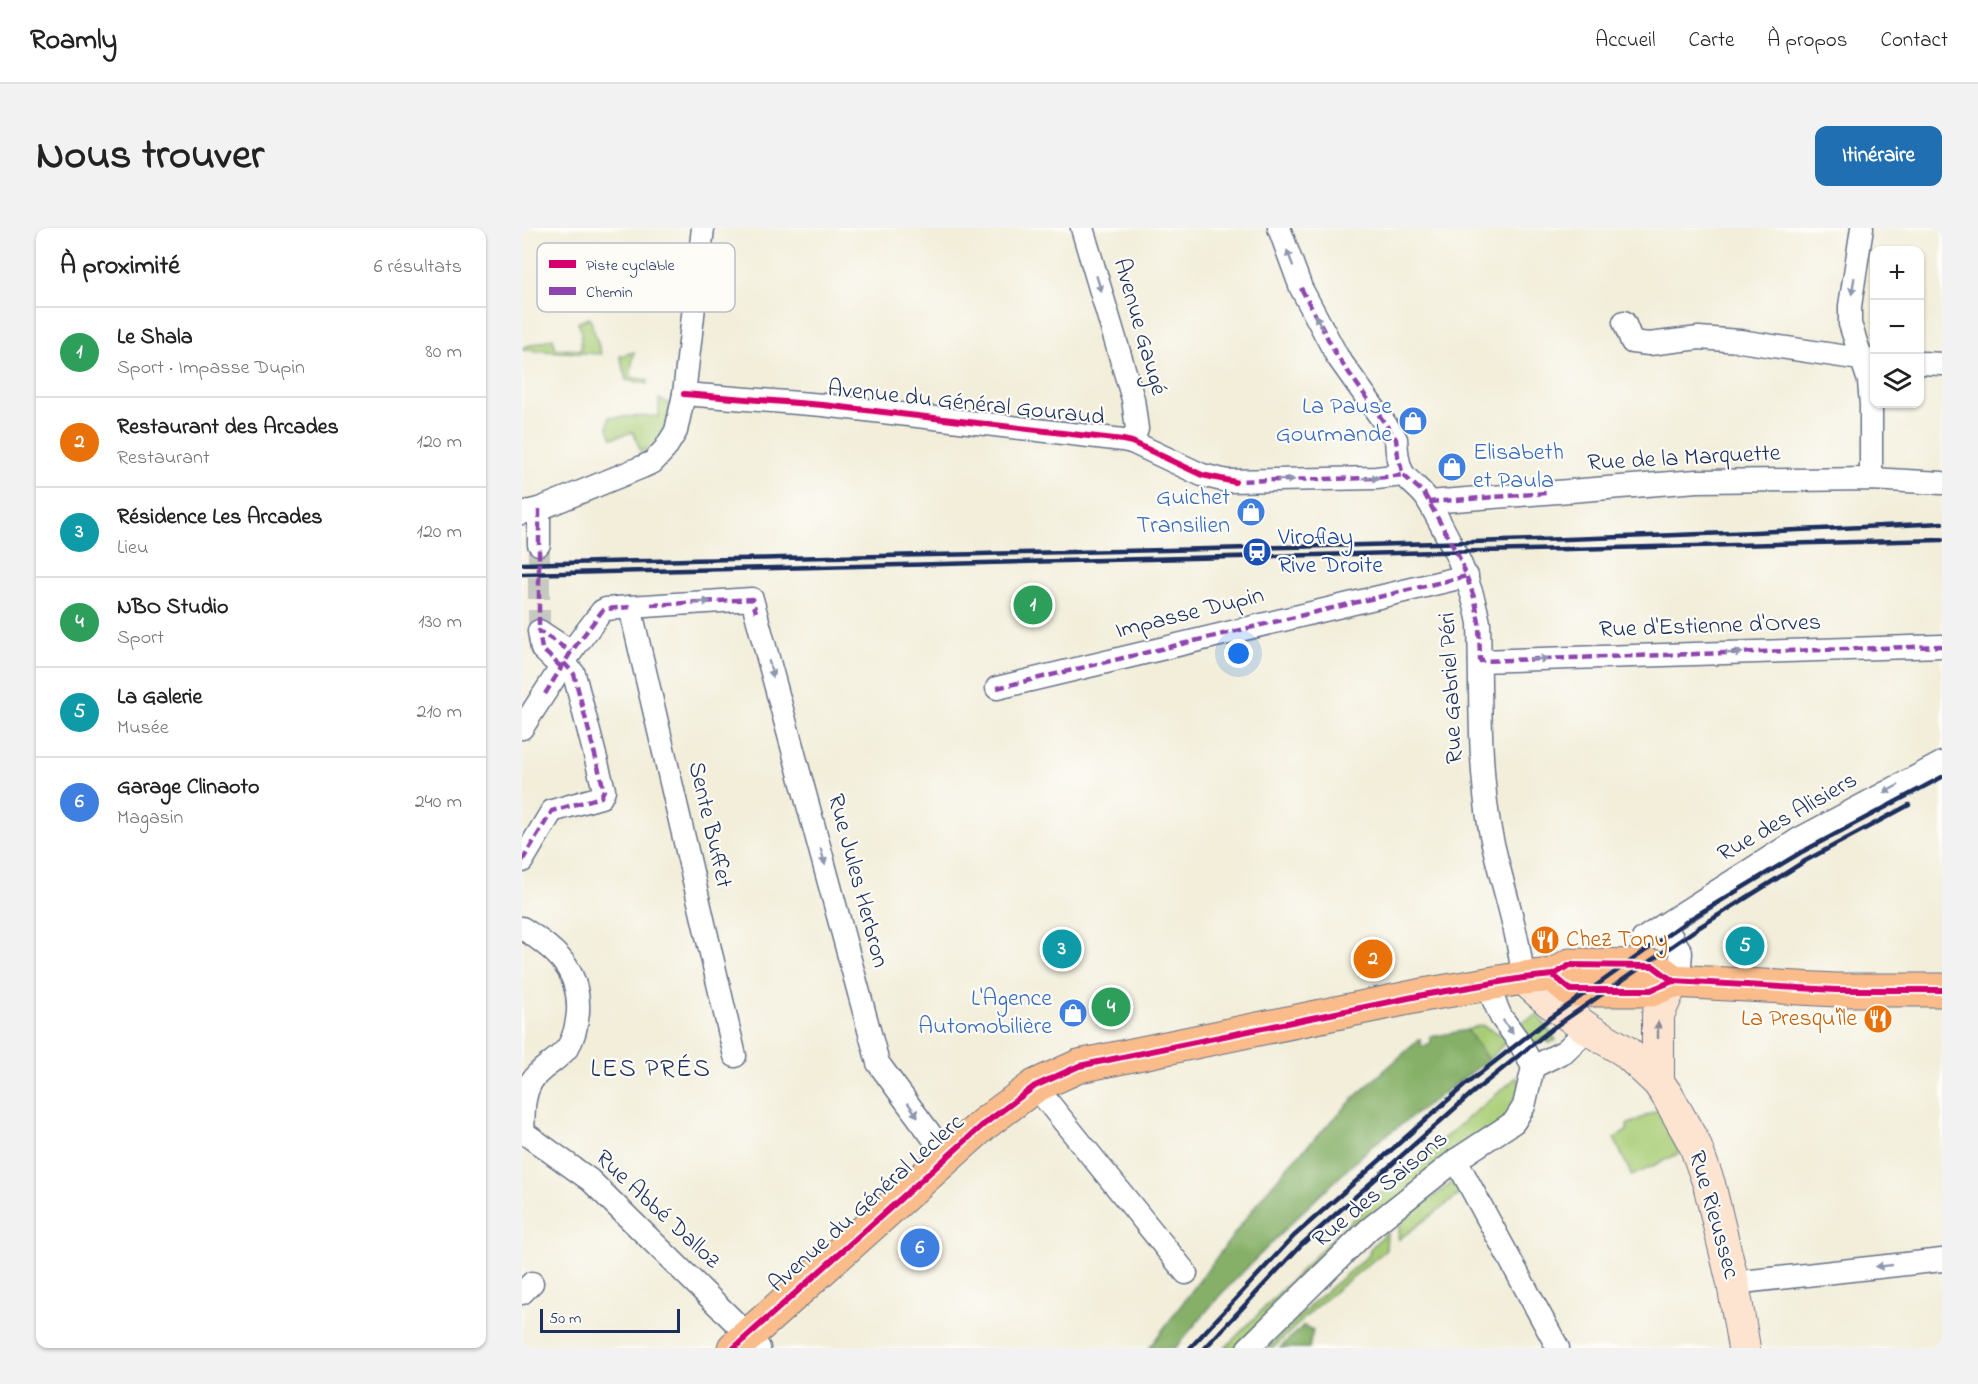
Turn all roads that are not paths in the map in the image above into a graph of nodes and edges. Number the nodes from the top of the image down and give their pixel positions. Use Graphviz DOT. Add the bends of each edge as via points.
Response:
graph roads {
  1 [pos="704,228"];
  2 [pos="1082,228"];
  3 [pos="1279,228"];
  4 [pos="1862,228"];
  5 [pos="702,243"];
  6 [pos="694,312"];
  7 [pos="1624,322"];
  8 [pos="1869,360"];
  9 [pos="1924,363"];
  10 [pos="1942,364"];
  11 [pos="684,394"];
  12 [pos="1132,442"];
  13 [pos="1403,475"];
  14 [pos="1871,479"];
  15 [pos="1942,483"];
  16 [pos="1429,502"];
  17 [pos="531,511"];
  18 [pos="539,544"];
  19 [pos="1467,576"];
  20 [pos="630,607"];
  21 [pos="1942,646"];
  22 [pos="566,661"];
  23 [pos="1480,661"];
  24 [pos="997,688"];
  25 [pos="522,728"];
  26 [pos="1942,763"];
  27 [pos="522,861"];
  28 [pos="1664,925"];
  29 [pos="522,928"];
  30 [pos="1641,966"];
  31 [pos="1538,977"];
  32 [pos="1673,981"];
  33 [pos="1487,985"];
  34 [pos="1942,990"];
  35 [pos="1588,1029"];
  36 [pos="735,1056"];
  37 [pos="1533,1068"];
  38 [pos="1658,1082"];
  39 [pos="1035,1086"];
  40 [pos="523,1132"];
  41 [pos="948,1158"];
  42 [pos="1456,1160"];
  43 [pos="1942,1260"];
  44 [pos="1186,1273"];
  45 [pos="1733,1283"];
  46 [pos="747,1344"];
  47 [pos="1248,1348"];
  48 [pos="1558,1348"];
  49 [pos="1744,1348"];
  1 -- 5 [label="street"];
  2 -- 12 [label="street, Avenue Gaugé, one-way" via="1133,399 1137,429"];
  13 -- 3 [label="street, one-way" via="1396,439 1337,356 1301,288"];
  4 -- 8 [label="street, one-way" via="1850,324"];
  6 -- 11 [label="street"];
  7 -- 8 [label="street" via="1632,342 1740,340"];
  8 -- 14 [label="street"];
  9 -- 10 [label="street"];
  11 -- 12 [label="street, Avenue du Général Gouraud" via="823,405"];
  11 -- 17 [label="street" via="676,431 653,462"];
  12 -- 13 [label="street, Avenue du Général Gouraud, one-way" via="1202,475 1235,482"];
  13 -- 16 [label="street, Rue Gabriel Péri"];
  14 -- 15 [label="street, Rue de la Marquette"];
  14 -- 16 [label="street, Rue de la Marquette" via="1677,482"];
  16 -- 19 [label="street, Rue Gabriel Péri"];
  17 -- 18 [label="street"];
  19 -- 23 [label="street, Rue Gabriel Péri" via="1477,611"];
  19 -- 24 [label="street, Impasse Dupin"];
  20 -- 22 [label="street" via="602,611"];
  20 -- 36 [label="street, Sente Buffet"];
  20 -- 41 [label="street, Rue Jules Herbron, one-way" via="752,599 878,1063"];
  23 -- 21 [label="street, Rue d'Estienne d'Orves, one-way"];
  22 -- 25 [label="street"];
  22 -- 27 [label="street" via="575,677 604,790 601,797 552,811"];
  23 -- 31 [label="street, Rue Gabriel Péri" via="1490,829 1520,949"];
  26 -- 28 [label="street, Rue des Alisiers, one-way" via="1799,839"];
  28 -- 30 [label="street, Rue des Alisiers" via="1643,939"];
  28 -- 32 [label="street" via="1681,952"];
  29 -- 40 [label="street" via="561,959 575,980 578,1004 577,1027 569,1046 532,1081 524,1099"];
  30 -- 31 [label="main road, Avenue du Général Leclerc" via="1570,965"];
  30 -- 32 [label="main road, Avenue du Général Leclerc" via="1653,966"];
  31 -- 32 [label="main road, Avenue du Général Leclerc" via="1571,990 1651,990"];
  31 -- 33 [label="main road, Avenue du Général Leclerc"];
  31 -- 35 [label="street, Rue Rieussec" via="1550,1002"];
  32 -- 34 [label="main road, Avenue du Général Leclerc" via="1826,990"];
  38 -- 32 [label="street, one-way" via="1658,1015"];
  33 -- 37 [label="street, one-way"];
  33 -- 39 [label="main road, Avenue du Général Leclerc" via="1132,1054 1079,1066"];
  35 -- 37 [label="street" via="1565,1051"];
  35 -- 38 [label="street, Rue Rieussec" via="1625,1051"];
  37 -- 42 [label="street, Rue des Saisons" via="1524,1106 1514,1122"];
  38 -- 45 [label="street, Rue Rieussec" via="1695,1145 1709,1184"];
  39 -- 41 [label="main road, Avenue du Général Leclerc" via="984,1124"];
  39 -- 44 [label="street"];
  40 -- 46 [label="street, Rue Abbé Dalloz" via="590,1180"];
  41 -- 46 [label="main road, Avenue du Général Leclerc"];
  42 -- 47 [label="street, Rue des Saisons" via="1369,1229"];
  42 -- 48 [label="street"];
  43 -- 45 [label="street, one-way"];
  45 -- 49 [label="street, Rue Rieussec"];
}
